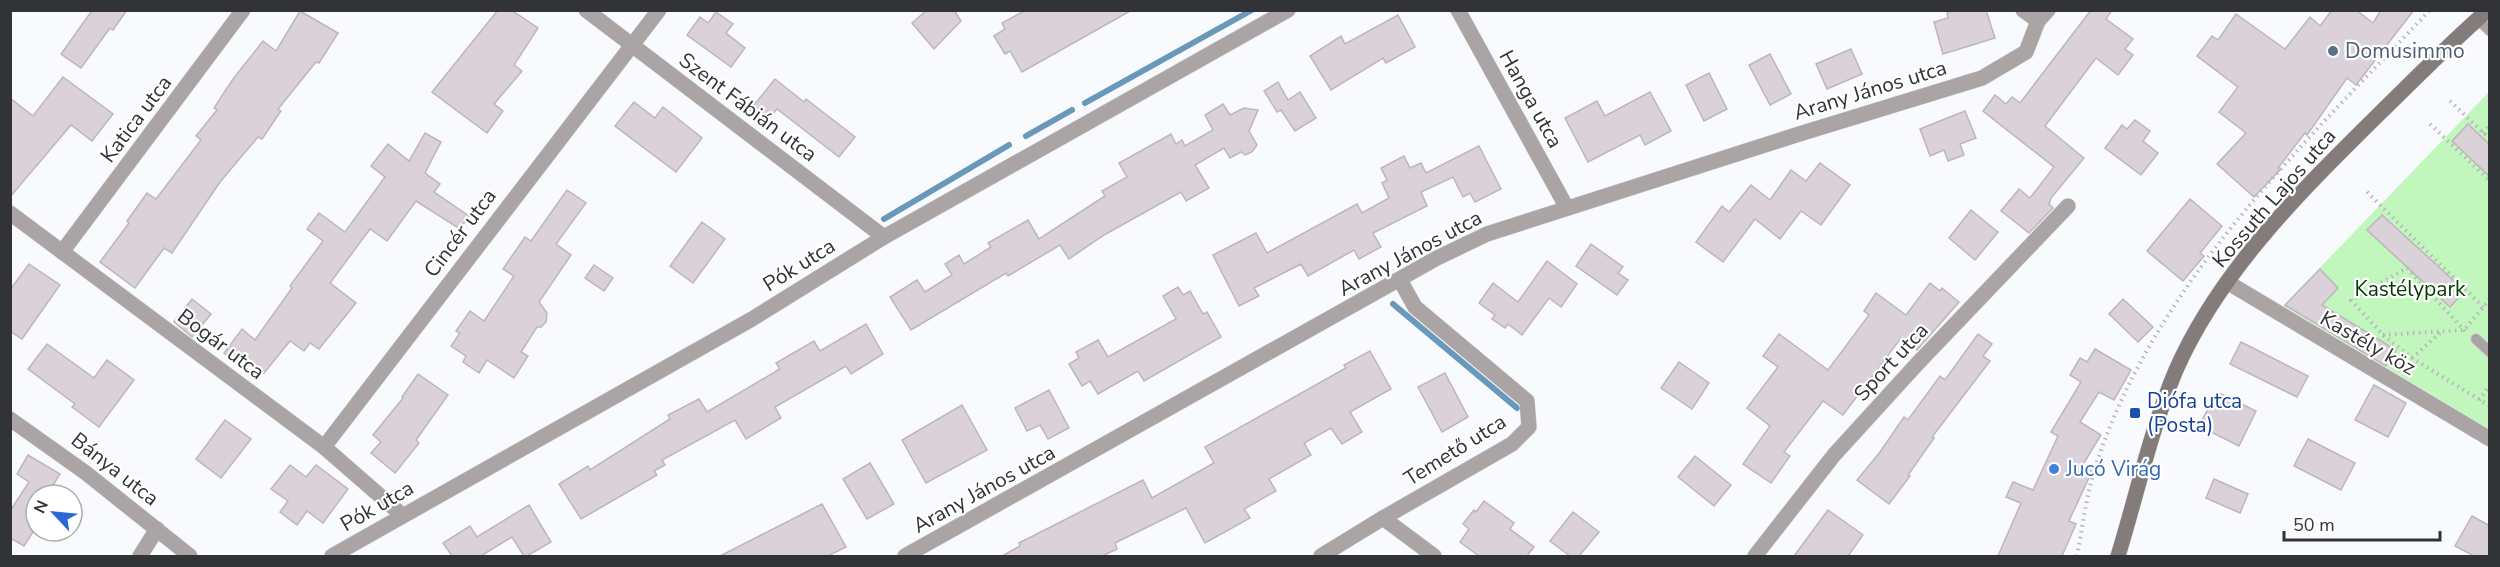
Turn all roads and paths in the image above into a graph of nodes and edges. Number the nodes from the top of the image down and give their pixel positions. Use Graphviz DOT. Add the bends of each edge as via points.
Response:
graph roads {
  1 [pos="243,10"];
  2 [pos="586,10"];
  3 [pos="658,10"];
  4 [pos="1288,10"];
  5 [pos="1458,10"];
  6 [pos="2024,10"];
  7 [pos="2483,15"];
  8 [pos="2043,16"];
  9 [pos="2490,31"];
  10 [pos="631,44"];
  11 [pos="2450,101"];
  12 [pos="2430,124"];
  13 [pos="2490,125"];
  14 [pos="2483,133"];
  15 [pos="2490,140"];
  16 [pos="2490,181"];
  17 [pos="2367,192"];
  18 [pos="2068,206"];
  19 [pos="1568,208"];
  20 [pos="10,213"];
  21 [pos="884,237"];
  22 [pos="62,252"];
  23 [pos="1400,280"];
  24 [pos="2227,282"];
  25 [pos="2490,299"];
  26 [pos="2482,307"];
  27 [pos="2464,330"];
  28 [pos="2440,332"];
  29 [pos="2383,335"];
  30 [pos="2476,339"];
  31 [pos="2490,352"];
  32 [pos="2412,358"];
  33 [pos="2490,385"];
  34 [pos="2479,400"];
  35 [pos="2490,406"];
  36 [pos="10,419"];
  37 [pos="2490,439"];
  38 [pos="324,447"];
  39 [pos="402,515"];
  40 [pos="1383,518"];
  41 [pos="157,529"];
  42 [pos="140,556"];
  43 [pos="190,556"];
  44 [pos="332,556"];
  45 [pos="905,556"];
  46 [pos="1321,556"];
  47 [pos="1434,556"];
  48 [pos="1755,556"];
  49 [pos="2118,556"];
  1 -- 22 [label="street, Katica utca"];
  2 -- 10 [label="street, Szent Fábián utca"];
  3 -- 10 [label="street, Cincér utca"];
  4 -- 21 [label="street, Pók utca"];
  5 -- 19 [label="street, Hanga utca"];
  6 -- 8 [label="street"];
  7 -- 9 [label="lane"];
  7 -- 24 [label="street, Kossuth Lajos utca" via="2335,158"];
  8 -- 19 [label="street, Arany János utca" via="2026,52 1982,78"];
  10 -- 21 [label="street, Szent Fábián utca"];
  10 -- 38 [label="street, Cincér utca"];
  11 -- 14 [label="path"];
  12 -- 16 [label="path"];
  13 -- 14 [label="path"];
  14 -- 15 [label="path"];
  17 -- 26 [label="path"];
  18 -- 48 [label="street, Sport utca" via="1841,447"];
  19 -- 23 [label="street, Arany János utca" via="1487,234"];
  20 -- 22 [label="street, Bogár utca"];
  21 -- 39 [label="street, Pók utca" via="752,319"];
  22 -- 38 [label="street, Bogár utca"];
  23 -- 40 [label="street, Temető utca" via="1415,307 1527,401 1529,427 1512,444"];
  23 -- 45 [label="street, Arany János utca"];
  24 -- 37 [label="street, Kastély köz"];
  24 -- 49 [label="street, Kossuth Lajos utca" via="2176,370"];
  25 -- 26 [label="path"];
  26 -- 27 [label="path"];
  27 -- 28 [label="path"];
  27 -- 29 [label="path" via="2407,268 2351,300"];
  28 -- 29 [label="path"];
  28 -- 32 [label="path"];
  29 -- 32 [label="path"];
  30 -- 31 [label="lane"];
  32 -- 34 [label="path"];
  33 -- 34 [label="path"];
  34 -- 35 [label="path"];
  36 -- 41 [label="street, Bánya utca"];
  38 -- 39 [label="street, Bogár utca"];
  39 -- 44 [label="street, Pók utca"];
  40 -- 46 [label="street, Temető utca"];
  40 -- 47 [label="street"];
  41 -- 42 [label="street"];
  41 -- 43 [label="street, Bánya utca"];
}
